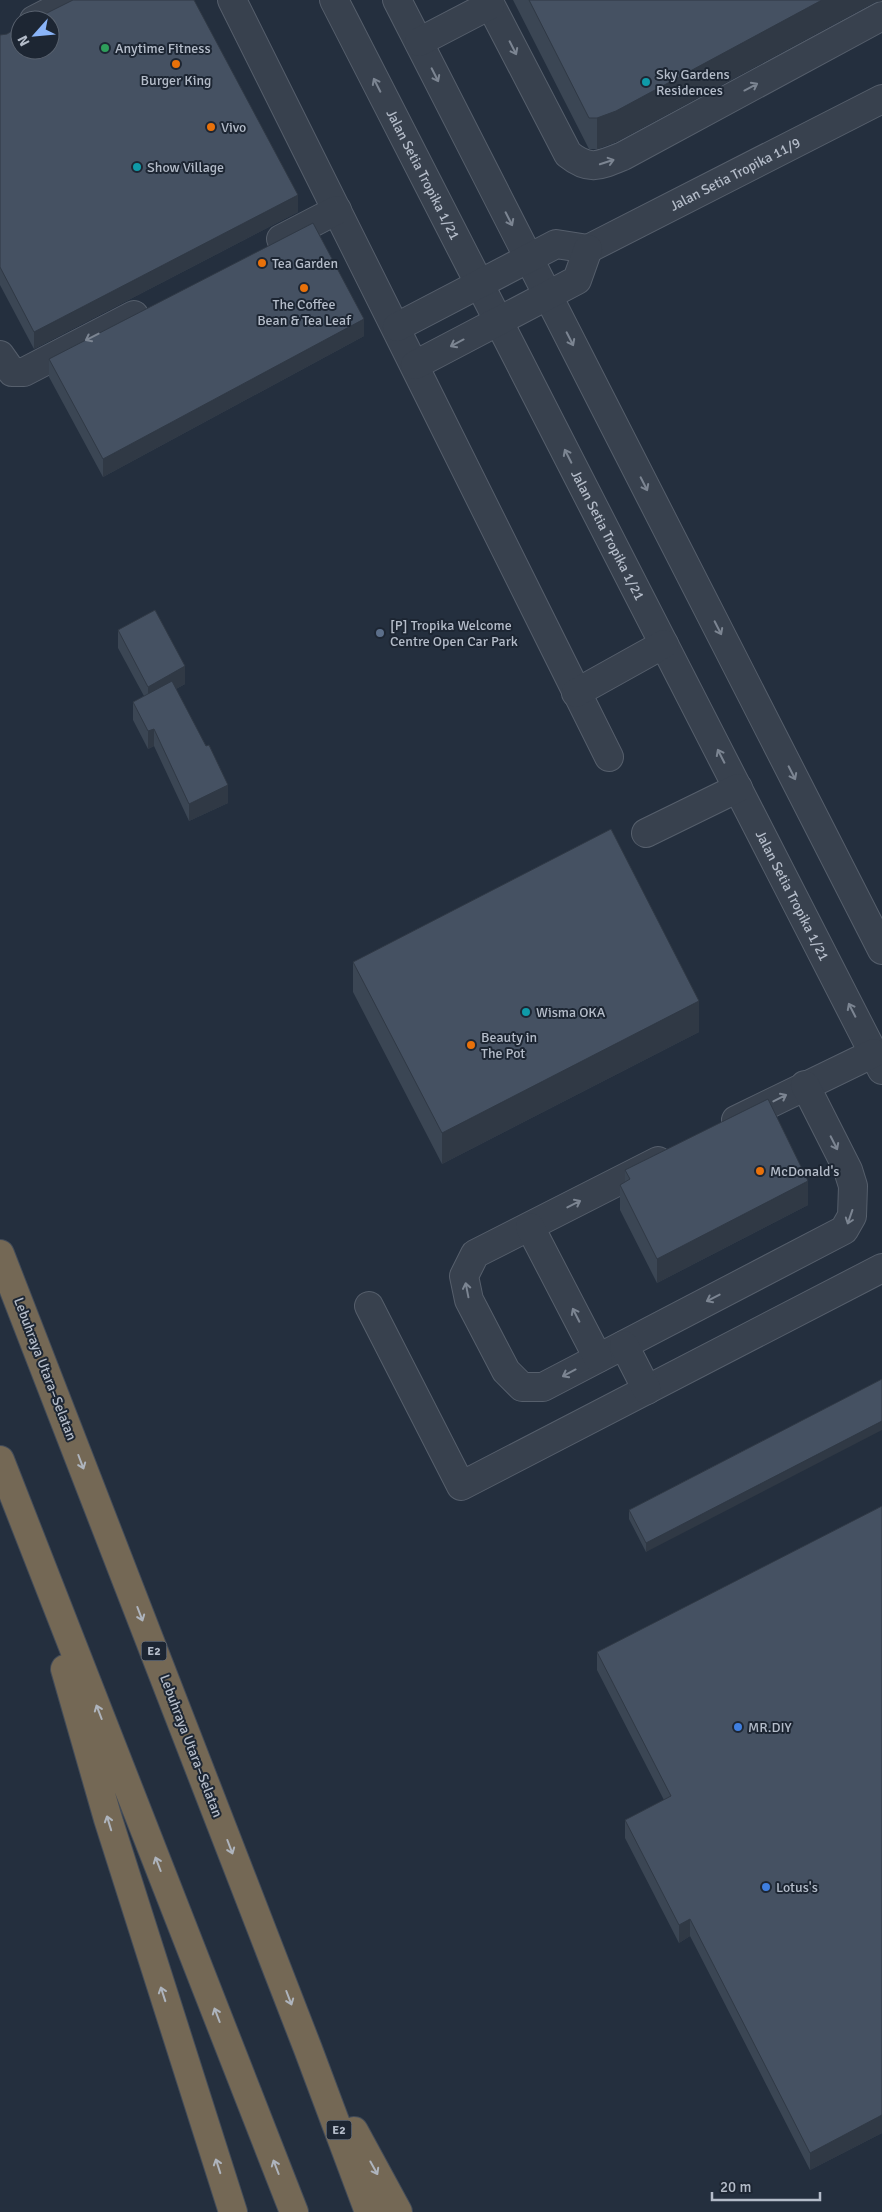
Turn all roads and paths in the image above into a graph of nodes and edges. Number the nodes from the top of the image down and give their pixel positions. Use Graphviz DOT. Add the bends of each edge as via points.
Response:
graph roads {
  1 [pos="73,0"];
  2 [pos="232,0"];
  3 [pos="334,0"];
  4 [pos="397,0"];
  5 [pos="489,2"];
  6 [pos="53,10"];
  7 [pos="880,21"];
  8 [pos="418,42"];
  9 [pos="882,99"];
  10 [pos="338,210"];
  11 [pos="588,249"];
  12 [pos="259,250"];
  13 [pos="528,258"];
  14 [pos="479,284"];
  15 [pos="548,296"];
  16 [pos="155,304"];
  17 [pos="498,321"];
  18 [pos="397,328"];
  19 [pos="0,355"];
  20 [pos="415,365"];
  21 [pos="664,644"];
  22 [pos="576,693"];
  23 [pos="609,757"];
  24 [pos="738,788"];
  25 [pos="646,832"];
  26 [pos="882,950"];
  27 [pos="878,1061"];
  28 [pos="805,1085"];
  29 [pos="716,1131"];
  30 [pos="681,1149"];
  31 [pos="530,1227"];
  32 [pos="0,1254"];
  33 [pos="882,1268"];
  34 [pos="369,1306"];
  35 [pos="624,1345"];
  36 [pos="598,1358"];
  37 [pos="647,1390"];
  38 [pos="0,1460"];
  39 [pos="19,1508"];
  40 [pos="308,2049"];
  41 [pos="233,2212"];
  42 [pos="294,2212"];
  43 [pos="369,2212"];
  44 [pos="398,2212"];
  1 -- 6 [label="street"];
  2 -- 10 [label="street"];
  14 -- 3 [label="street, Jalan Setia Tropika 1/21, one-way"];
  4 -- 8 [label="street"];
  5 -- 7 [label="street, one-way" via="568,154 589,166 622,156"];
  5 -- 8 [label="street"];
  8 -- 13 [label="street, one-way"];
  9 -- 11 [label="street, Jalan Setia Tropika 11/9"];
  10 -- 12 [label="street"];
  10 -- 18 [label="street"];
  11 -- 13 [label="street" via="556,244"];
  11 -- 15 [label="street" via="576,280"];
  13 -- 14 [label="street"];
  13 -- 15 [label="street"];
  14 -- 17 [label="street, Jalan Setia Tropika 1/21"];
  14 -- 18 [label="street"];
  15 -- 17 [label="street"];
  15 -- 26 [label="street, one-way"];
  16 -- 19 [label="street, one-way" via="24,372 12,372"];
  17 -- 20 [label="street, one-way"];
  21 -- 17 [label="street, Jalan Setia Tropika 1/21, one-way"];
  18 -- 20 [label="street"];
  20 -- 22 [label="street"];
  21 -- 22 [label="street"];
  24 -- 21 [label="street, Jalan Setia Tropika 1/21, one-way"];
  22 -- 23 [label="street"];
  24 -- 25 [label="street"];
  27 -- 24 [label="street, Jalan Setia Tropika 1/21, one-way"];
  27 -- 28 [label="street"];
  29 -- 28 [label="street, one-way"];
  28 -- 35 [label="street, one-way" via="853,1186 852,1216 844,1230"];
  31 -- 30 [label="street, one-way"];
  36 -- 31 [label="street, one-way"];
  36 -- 31 [label="street, one-way" via="543,1387 522,1387 506,1372 469,1300 464,1276 475,1254"];
  32 -- 40 [label="highway, Lebuhraya Utara–Selatan / E2, one-way"];
  33 -- 37 [label="street"];
  34 -- 37 [label="street" via="461,1486"];
  35 -- 36 [label="street"];
  35 -- 37 [label="street"];
  38 -- 39 [label="highway"];
  41 -- 39 [label="highway, one-way" via="108,1819"];
  42 -- 39 [label="highway, one-way"];
  40 -- 43 [label="highway, Lebuhraya Utara–Selatan / E2"];
  40 -- 44 [label="highway, one-way"];
}
